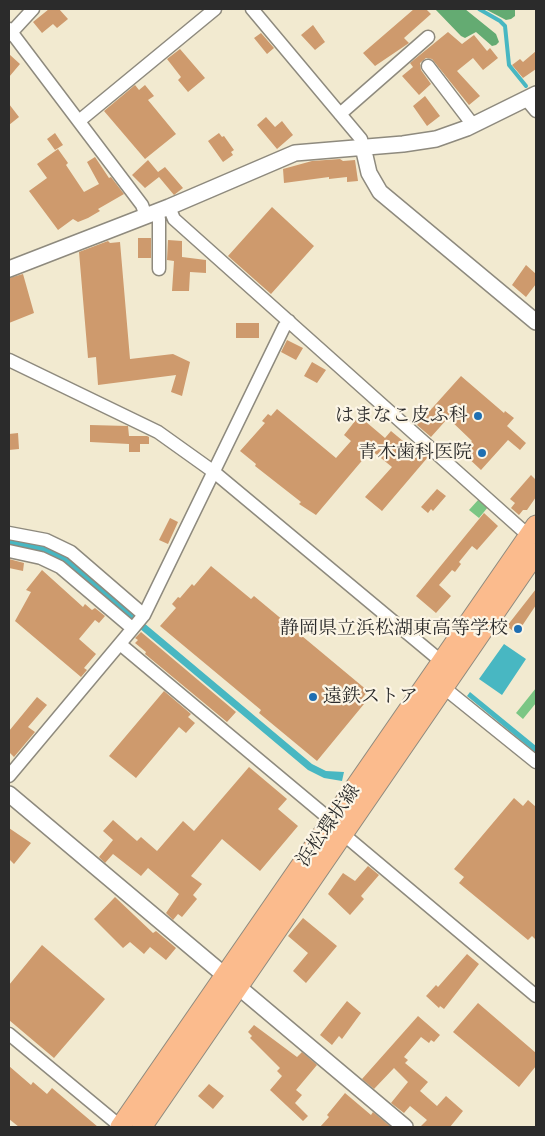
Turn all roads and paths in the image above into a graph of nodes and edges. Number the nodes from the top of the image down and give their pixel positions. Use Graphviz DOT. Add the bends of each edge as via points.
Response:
graph roads {
  1 [pos="33,9"];
  2 [pos="216,9"];
  3 [pos="252,9"];
  4 [pos="10,32"];
  5 [pos="428,37"];
  6 [pos="428,66"];
  7 [pos="533,101"];
  8 [pos="340,114"];
  9 [pos="79,121"];
  10 [pos="473,125"];
  11 [pos="363,147"];
  12 [pos="157,212"];
  13 [pos="9,269"];
  14 [pos="159,269"];
  15 [pos="289,321"];
  16 [pos="536,322"];
  17 [pos="9,360"];
  18 [pos="214,472"];
  19 [pos="9,533"];
  20 [pos="534,538"];
  21 [pos="9,551"];
  22 [pos="144,615"];
  23 [pos="132,628"];
  24 [pos="120,644"];
  25 [pos="442,662"];
  26 [pos="443,687"];
  27 [pos="536,762"];
  28 [pos="9,776"];
  29 [pos="9,794"];
  30 [pos="338,828"];
  31 [pos="224,975"];
  32 [pos="239,987"];
  33 [pos="536,996"];
  34 [pos="9,1034"];
  35 [pos="120,1127"];
  36 [pos="142,1127"];
  37 [pos="405,1127"];
  1 -- 4 [label="street"];
  2 -- 9 [label="street"];
  3 -- 8 [label="street"];
  4 -- 9 [label="street"];
  5 -- 8 [label="street"];
  6 -- 10 [label="street"];
  7 -- 10 [label="street"];
  8 -- 11 [label="street" via="362,140"];
  9 -- 12 [label="street" via="142,205"];
  10 -- 11 [label="street" via="420,142"];
  11 -- 12 [label="street" via="295,154"];
  11 -- 16 [label="street" via="368,173 380,192"];
  12 -- 13 [label="street"];
  12 -- 14 [label="street"];
  12 -- 15 [label="street" via="174,219"];
  15 -- 18 [label="street"];
  15 -- 20 [label="street"];
  17 -- 18 [label="street" via="152,427"];
  18 -- 22 [label="street"];
  18 -- 25 [label="street"];
  19 -- 22 [label="street" via="46,540 70,552"];
  20 -- 25 [label="main road, 浜松環状線"];
  20 -- 26 [label="main road, 浜松環状線"];
  21 -- 23 [label="street" via="41,558 60,567"];
  22 -- 23 [label="street"];
  23 -- 24 [label="street"];
  24 -- 28 [label="street"];
  24 -- 30 [label="street"];
  25 -- 30 [label="main road, 浜松環状線"];
  26 -- 27 [label="street"];
  26 -- 30 [label="main road, 浜松環状線"];
  29 -- 31 [label="street"];
  30 -- 31 [label="main road, 浜松環状線"];
  30 -- 32 [label="main road, 浜松環状線"];
  30 -- 33 [label="street"];
  31 -- 32 [label="street"];
  31 -- 35 [label="main road, 浜松環状線"];
  32 -- 36 [label="main road, 浜松環状線"];
  32 -- 37 [label="street"];
  34 -- 35 [label="street"];
}
